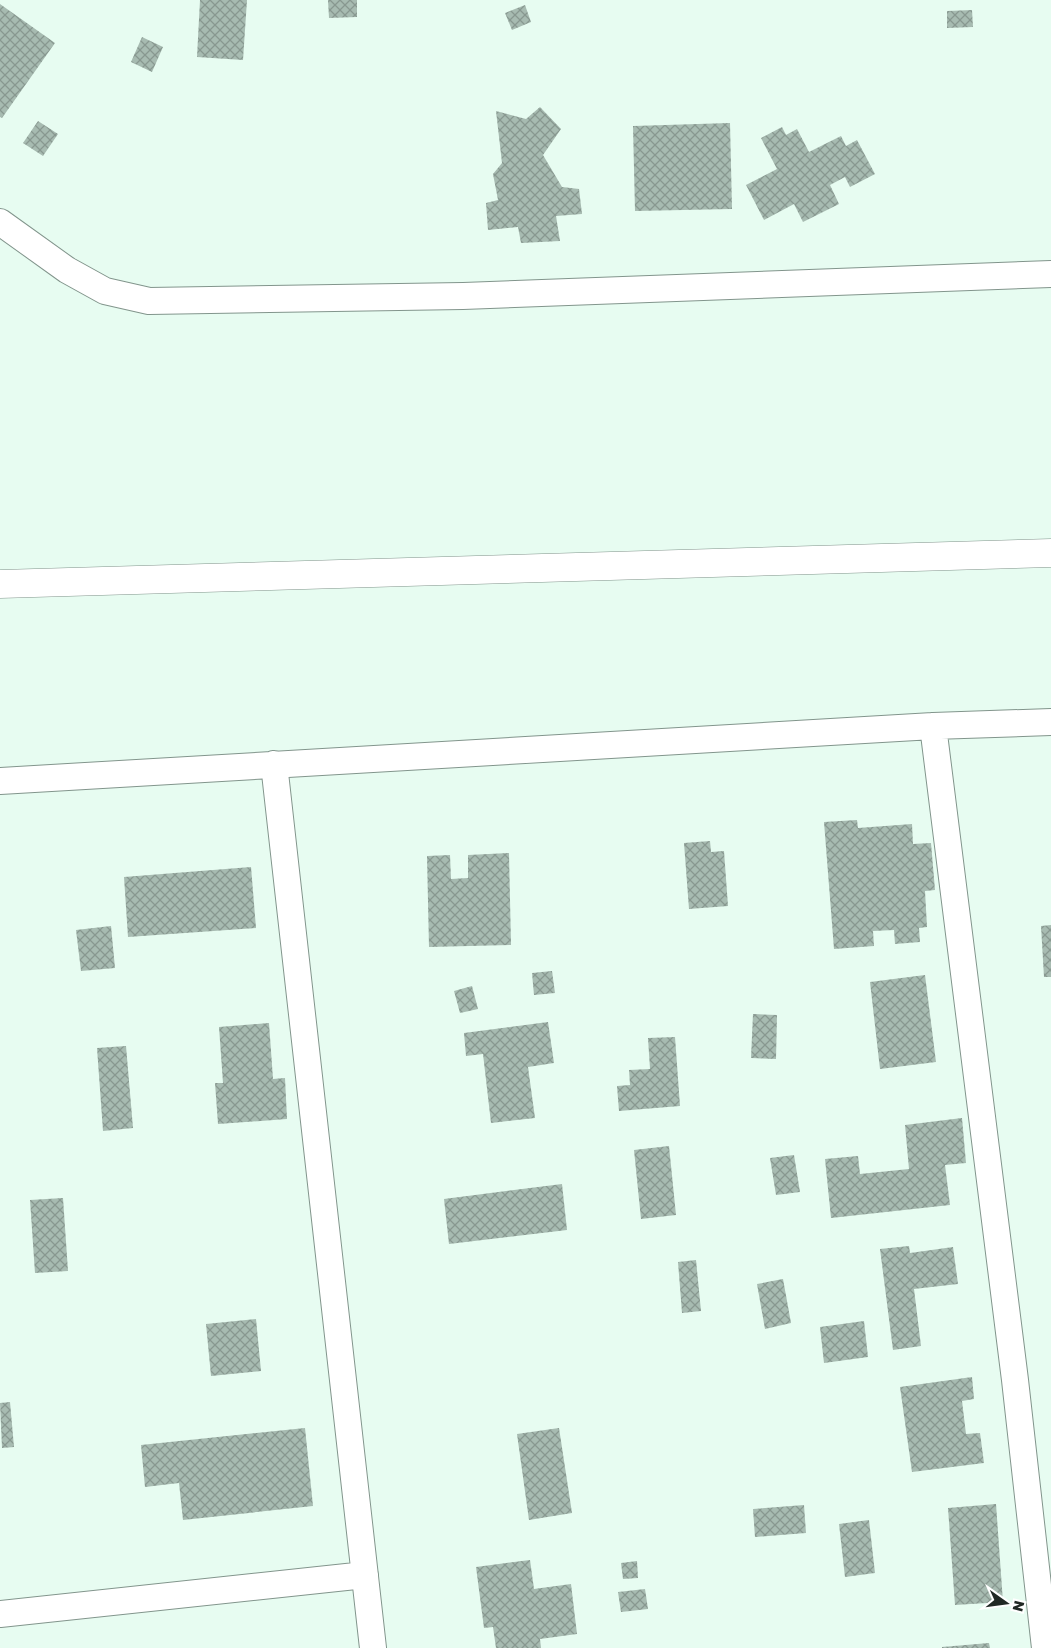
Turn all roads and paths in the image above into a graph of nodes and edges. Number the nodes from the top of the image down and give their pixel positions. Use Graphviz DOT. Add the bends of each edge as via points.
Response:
graph roads {
  1 [pos="0,222"];
  2 [pos="1051,274"];
  3 [pos="1051,553"];
  4 [pos="0,584"];
  5 [pos="1051,722"];
  6 [pos="933,726"];
  7 [pos="274,764"];
  8 [pos="0,781"];
  9 [pos="365,1574"];
  10 [pos="0,1614"];
  11 [pos="373,1648"];
  12 [pos="1045,1648"];
  1 -- 2 [label="street" via="67,270 105,291 150,301 463,296"];
  3 -- 4 [label="street"];
  5 -- 6 [label="street"];
  6 -- 7 [label="street"];
  6 -- 12 [label="street" via="1015,1380"];
  7 -- 8 [label="street"];
  7 -- 9 [label="street"];
  9 -- 10 [label="street"];
  9 -- 11 [label="street"];
}
